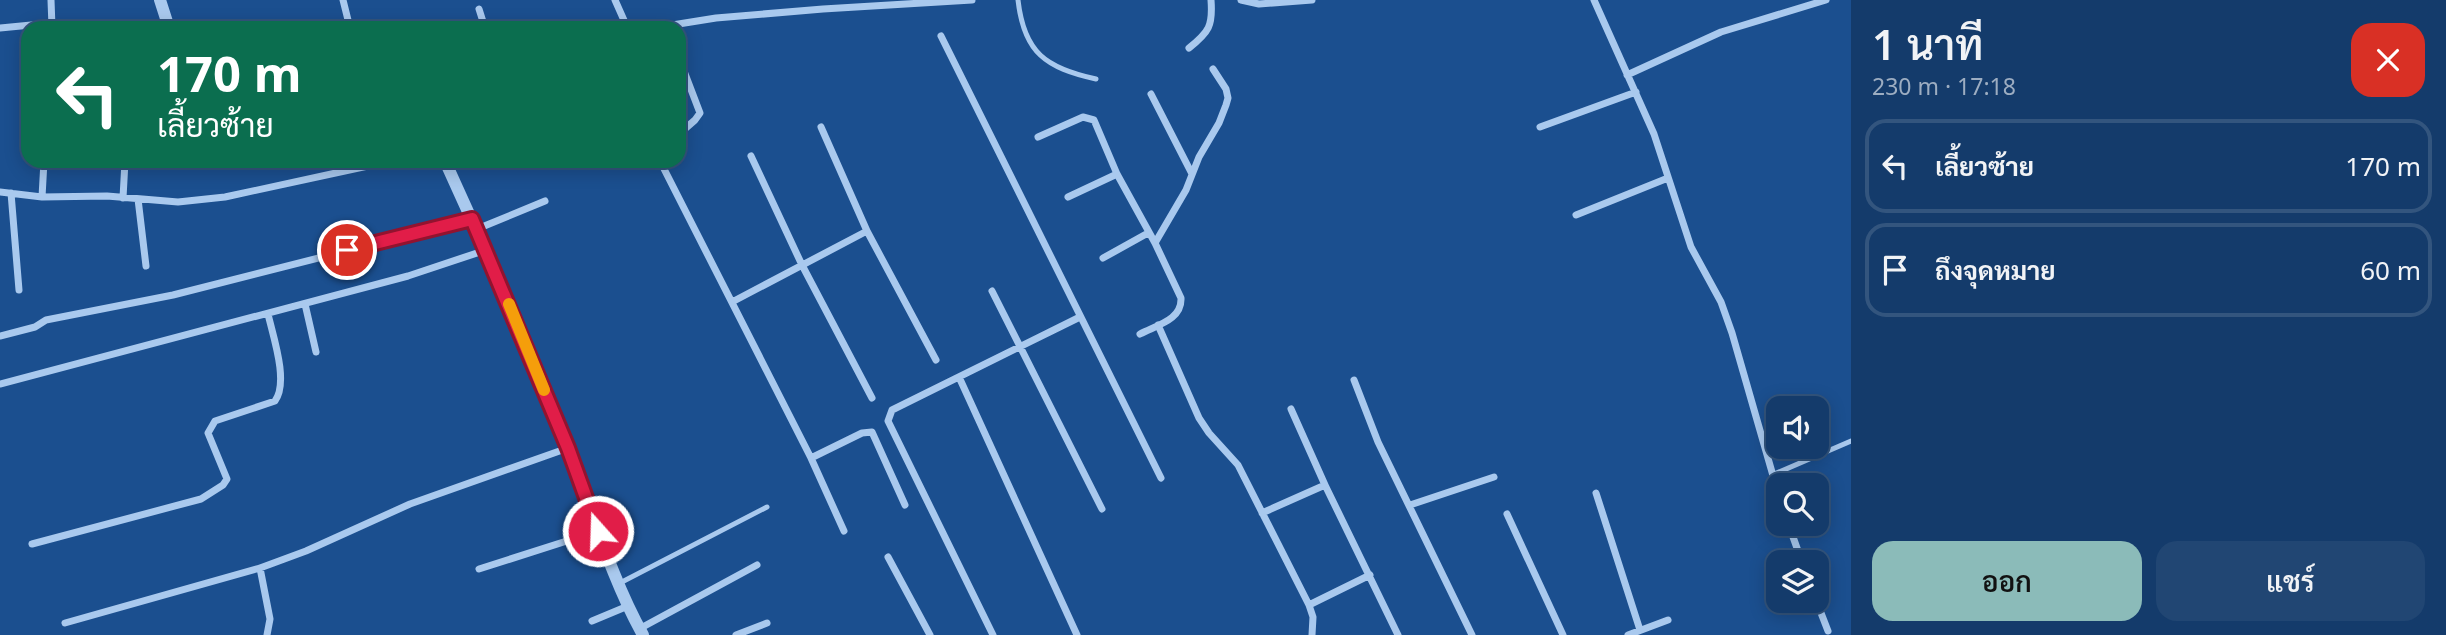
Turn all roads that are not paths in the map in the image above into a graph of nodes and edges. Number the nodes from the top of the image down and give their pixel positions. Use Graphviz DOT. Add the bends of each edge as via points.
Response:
graph roads {
  1 [pos="51,0"];
  2 [pos="160,0"];
  3 [pos="343,0"];
  4 [pos="615,0"];
  5 [pos="972,0"];
  6 [pos="1018,0"];
  7 [pos="1211,0"];
  8 [pos="1241,0"];
  9 [pos="1312,0"];
  10 [pos="1594,0"];
  11 [pos="1826,0"];
  12 [pos="877,3"];
  13 [pos="479,9"];
  14 [pos="52,21"];
  15 [pos="167,21"];
  16 [pos="348,21"];
  17 [pos="483,21"];
  18 [pos="624,21"];
  19 [pos="686,23"];
  20 [pos="21,27"];
  21 [pos="0,28"];
  22 [pos="941,36"];
  23 [pos="1189,48"];
  24 [pos="1213,69"];
  25 [pos="1627,75"];
  26 [pos="686,76"];
  27 [pos="1096,79"];
  28 [pos="1636,92"];
  29 [pos="1151,94"];
  30 [pos="821,127"];
  31 [pos="1540,127"];
  32 [pos="686,128"];
  33 [pos="1038,137"];
  34 [pos="751,156"];
  35 [pos="44,168"];
  36 [pos="125,168"];
  37 [pos="359,168"];
  38 [pos="448,168"];
  39 [pos="664,168"];
  40 [pos="1117,174"];
  41 [pos="1192,174"];
  42 [pos="1668,178"];
  43 [pos="0,192"];
  44 [pos="11,193"];
  45 [pos="42,197"];
  46 [pos="1068,197"];
  47 [pos="123,198"];
  48 [pos="138,199"];
  49 [pos="545,201"];
  50 [pos="1576,215"];
  51 [pos="474,224"];
  52 [pos="867,231"];
  53 [pos="1148,233"];
  54 [pos="1155,243"];
  55 [pos="486,250"];
  56 [pos="1103,258"];
  57 [pos="802,265"];
  58 [pos="146,266"];
  59 [pos="19,290"];
  60 [pos="992,291"];
  61 [pos="732,302"];
  62 [pos="304,304"];
  63 [pos="268,314"];
  64 [pos="1080,317"];
  65 [pos="1158,325"];
  66 [pos="1140,334"];
  67 [pos="0,337"];
  68 [pos="1020,346"];
  69 [pos="316,352"];
  70 [pos="936,360"];
  71 [pos="959,377"];
  72 [pos="1354,380"];
  73 [pos="0,384"];
  74 [pos="872,398"];
  75 [pos="1291,409"];
  76 [pos="1851,441"];
  77 [pos="568,448"];
  78 [pos="811,458"];
  79 [pos="1771,473"];
  80 [pos="1777,473"];
  81 [pos="1494,477"];
  82 [pos="1161,478"];
  83 [pos="1325,485"];
  84 [pos="1596,493"];
  85 [pos="905,505"];
  86 [pos="1410,505"];
  87 [pos="767,507"];
  88 [pos="1102,509"];
  89 [pos="1262,513"];
  90 [pos="1507,514"];
  91 [pos="598,531"];
  92 [pos="844,531"];
  93 [pos="32,544"];
  94 [pos="888,557"];
  95 [pos="757,565"];
  96 [pos="260,568"];
  97 [pos="479,569"];
  98 [pos="1370,575"];
  99 [pos="618,584"];
  100 [pos="1309,605"];
  101 [pos="628,606"];
  102 [pos="1821,613"];
  103 [pos="1668,620"];
  104 [pos="592,621"];
  105 [pos="65,623"];
  106 [pos="767,623"];
  107 [pos="1640,630"];
  108 [pos="1828,631"];
  109 [pos="641,632"];
  110 [pos="267,635"];
  111 [pos="736,635"];
  112 [pos="930,635"];
  113 [pos="993,635"];
  114 [pos="1077,635"];
  115 [pos="1312,635"];
  116 [pos="1398,635"];
  117 [pos="1472,635"];
  118 [pos="1563,635"];
  119 [pos="1628,635"];
  1 -- 14 [label="street"];
  2 -- 15 [label="street"];
  3 -- 16 [label="street"];
  4 -- 18 [label="street"];
  5 -- 12 [label="street"];
  6 -- 27 [label="lane" via="1033,49 1067,72"];
  7 -- 23 [label="street" via="1206,34"];
  8 -- 9 [label="street" via="1259,4"];
  10 -- 25 [label="street"];
  11 -- 25 [label="street" via="1721,32"];
  12 -- 19 [label="street"];
  13 -- 17 [label="street"];
  20 -- 21 [label="street"];
  22 -- 64 [label="street"];
  24 -- 41 [label="street" via="1228,98"];
  25 -- 28 [label="street"];
  26 -- 32 [label="street" via="700,113"];
  28 -- 31 [label="street"];
  28 -- 42 [label="street"];
  29 -- 41 [label="street"];
  30 -- 52 [label="street"];
  33 -- 40 [label="street" via="1083,117 1091,118"];
  34 -- 57 [label="street"];
  35 -- 45 [label="street"];
  36 -- 47 [label="street"];
  37 -- 48 [label="street" via="225,197 178,202"];
  38 -- 51 [label="street"];
  39 -- 61 [label="street"];
  40 -- 46 [label="street"];
  40 -- 53 [label="street"];
  41 -- 54 [label="street"];
  42 -- 50 [label="street"];
  42 -- 79 [label="street" via="1691,247 1732,333"];
  43 -- 44 [label="street"];
  44 -- 45 [label="street"];
  44 -- 59 [label="street"];
  45 -- 47 [label="street"];
  47 -- 48 [label="street"];
  48 -- 58 [label="street"];
  49 -- 51 [label="street"];
  51 -- 55 [label="street"];
  51 -- 67 [label="street" via="46,320"];
  52 -- 57 [label="street"];
  52 -- 70 [label="street"];
  53 -- 54 [label="street"];
  53 -- 56 [label="street"];
  54 -- 65 [label="street" via="1181,298 1177,315"];
  55 -- 62 [label="street"];
  55 -- 77 [label="street"];
  57 -- 61 [label="street"];
  57 -- 74 [label="street"];
  60 -- 68 [label="street"];
  61 -- 78 [label="street"];
  62 -- 63 [label="street"];
  62 -- 69 [label="street"];
  63 -- 73 [label="street"];
  63 -- 93 [label="street" via="281,377 279,395 275,401 210,426 208,433 227,479 223,485 201,499"];
  64 -- 68 [label="street"];
  64 -- 82 [label="street"];
  65 -- 66 [label="street"];
  65 -- 89 [label="street" via="1199,418 1238,465"];
  68 -- 71 [label="street"];
  68 -- 88 [label="street"];
  71 -- 113 [label="street" via="892,410 888,421"];
  71 -- 114 [label="street"];
  72 -- 86 [label="street"];
  75 -- 83 [label="street"];
  76 -- 80 [label="lane"];
  77 -- 91 [label="street"];
  77 -- 96 [label="street" via="410,504"];
  78 -- 85 [label="street" via="872,432"];
  78 -- 92 [label="street"];
  81 -- 86 [label="street"];
  83 -- 89 [label="street"];
  83 -- 98 [label="street"];
  84 -- 107 [label="street"];
  86 -- 117 [label="street"];
  87 -- 99 [label="lane"];
  89 -- 100 [label="street"];
  90 -- 118 [label="street"];
  91 -- 97 [label="street"];
  91 -- 99 [label="street"];
  94 -- 112 [label="street"];
  95 -- 109 [label="street"];
  96 -- 105 [label="street"];
  96 -- 110 [label="street" via="270,619"];
  98 -- 100 [label="street"];
  98 -- 116 [label="street"];
  99 -- 101 [label="street"];
  100 -- 115 [label="street"];
  101 -- 104 [label="street"];
  101 -- 109 [label="street"];
  102 -- 108 [label="street"];
  103 -- 107 [label="street"];
  106 -- 111 [label="street"];
  107 -- 119 [label="street"];
}
